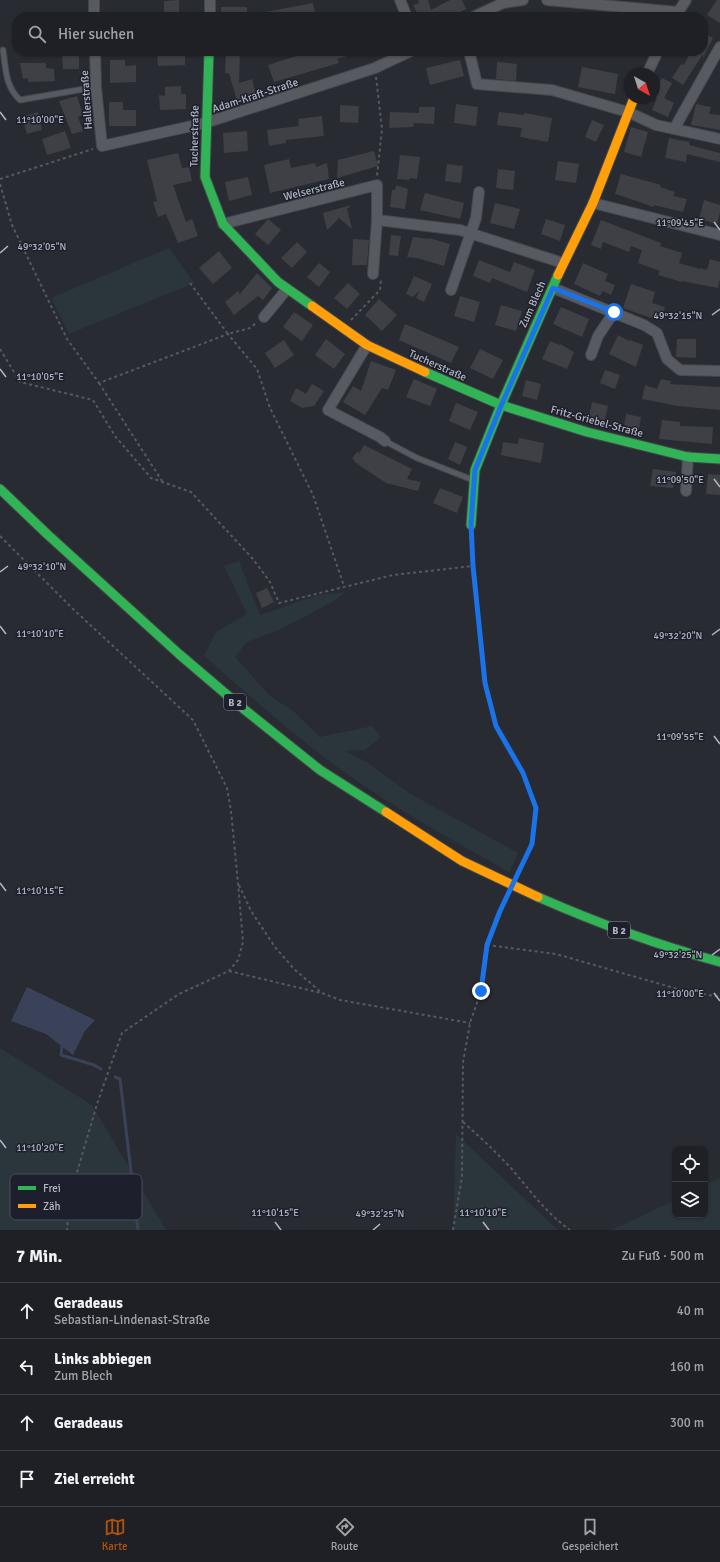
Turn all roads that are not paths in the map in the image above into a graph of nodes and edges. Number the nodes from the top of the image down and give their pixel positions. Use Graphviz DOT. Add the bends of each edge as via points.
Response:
graph roads {
  1 [pos="94,0"];
  2 [pos="210,0"];
  3 [pos="400,0"];
  4 [pos="522,0"];
  5 [pos="547,0"];
  6 [pos="686,0"];
  7 [pos="503,1"];
  8 [pos="621,3"];
  9 [pos="94,12"];
  10 [pos="210,12"];
  11 [pos="405,12"];
  12 [pos="482,12"];
  13 [pos="662,12"];
  14 [pos="678,12"];
  15 [pos="3,50"];
  16 [pos="719,51"];
  17 [pos="95,56"];
  18 [pos="209,56"];
  19 [pos="400,56"];
  20 [pos="470,56"];
  21 [pos="655,56"];
  22 [pos="649,68"];
  23 [pos="96,87"];
  24 [pos="631,104"];
  25 [pos="628,112"];
  26 [pos="205,123"];
  27 [pos="674,129"];
  28 [pos="720,139"];
  29 [pos="102,146"];
  30 [pos="478,192"];
  31 [pos="593,203"];
  32 [pos="377,220"];
  33 [pos="223,224"];
  34 [pos="470,234"];
  35 [pos="720,235"];
  36 [pos="563,263"];
  37 [pos="373,274"];
  38 [pos="553,288"];
  39 [pos="287,289"];
  40 [pos="451,290"];
  41 [pos="614,312"];
  42 [pos="264,317"];
  43 [pos="367,345"];
  44 [pos="591,355"];
  45 [pos="720,371"];
  46 [pos="501,406"];
  47 [pos="385,441"];
  48 [pos="688,457"];
  49 [pos="720,459"];
  50 [pos="474,480"];
  51 [pos="0,489"];
  52 [pos="686,491"];
  53 [pos="471,524"];
  54 [pos="720,962"];
  1 -- 9 [label="street"];
  2 -- 10 [label="street"];
  3 -- 11 [label="street"];
  4 -- 7 [label="street"];
  5 -- 8 [label="street"];
  6 -- 14 [label="street"];
  7 -- 12 [label="street"];
  8 -- 13 [label="street"];
  15 -- 23 [label="lane" via="7,79 12,93 20,100"];
  16 -- 27 [label="street"];
  17 -- 23 [label="street, Hallerstraße"];
  18 -- 26 [label="street, Tucherstraße"];
  19 -- 26 [label="street, Adam-Kraft-Straße" via="375,68"];
  20 -- 25 [label="street" via="477,84 552,90"];
  21 -- 22 [label="street"];
  23 -- 29 [label="street, Hallerstraße"];
  24 -- 25 [label="street, Zum Blech"];
  25 -- 27 [label="street" via="656,125"];
  25 -- 31 [label="street, Zum Blech"];
  26 -- 29 [label="street, Adam-Kraft-Straße"];
  26 -- 33 [label="street, Tucherstraße" via="205,177"];
  27 -- 28 [label="street"];
  30 -- 34 [label="street" via="476,218"];
  31 -- 35 [label="street"];
  31 -- 36 [label="street, Zum Blech"];
  32 -- 33 [label="street, Welserstraße" via="377,185"];
  32 -- 34 [label="street" via="460,230"];
  32 -- 37 [label="street"];
  33 -- 39 [label="street, Tucherstraße"];
  34 -- 36 [label="street"];
  34 -- 40 [label="street"];
  36 -- 38 [label="street, Zum Blech"];
  38 -- 41 [label="street"];
  38 -- 46 [label="street, Zum Blech"];
  39 -- 42 [label="street"];
  39 -- 43 [label="street, Tucherstraße"];
  41 -- 44 [label="street" via="598,336"];
  41 -- 45 [label="street" via="657,333 667,359 680,370"];
  43 -- 46 [label="street, Tucherstraße"];
  43 -- 47 [label="street" via="328,410"];
  46 -- 48 [label="street, Fritz-Griebel-Straße" via="587,432"];
  46 -- 50 [label="street, Zum Blech" via="475,470"];
  47 -- 50 [label="lane" via="416,458"];
  48 -- 49 [label="street, Fritz-Griebel-Straße"];
  48 -- 52 [label="street"];
  50 -- 53 [label="street, Zum Blech"];
  51 -- 54 [label="street, B 2" via="179,654 240,706 333,778 462,861 521,890 593,921 672,949"];
}
